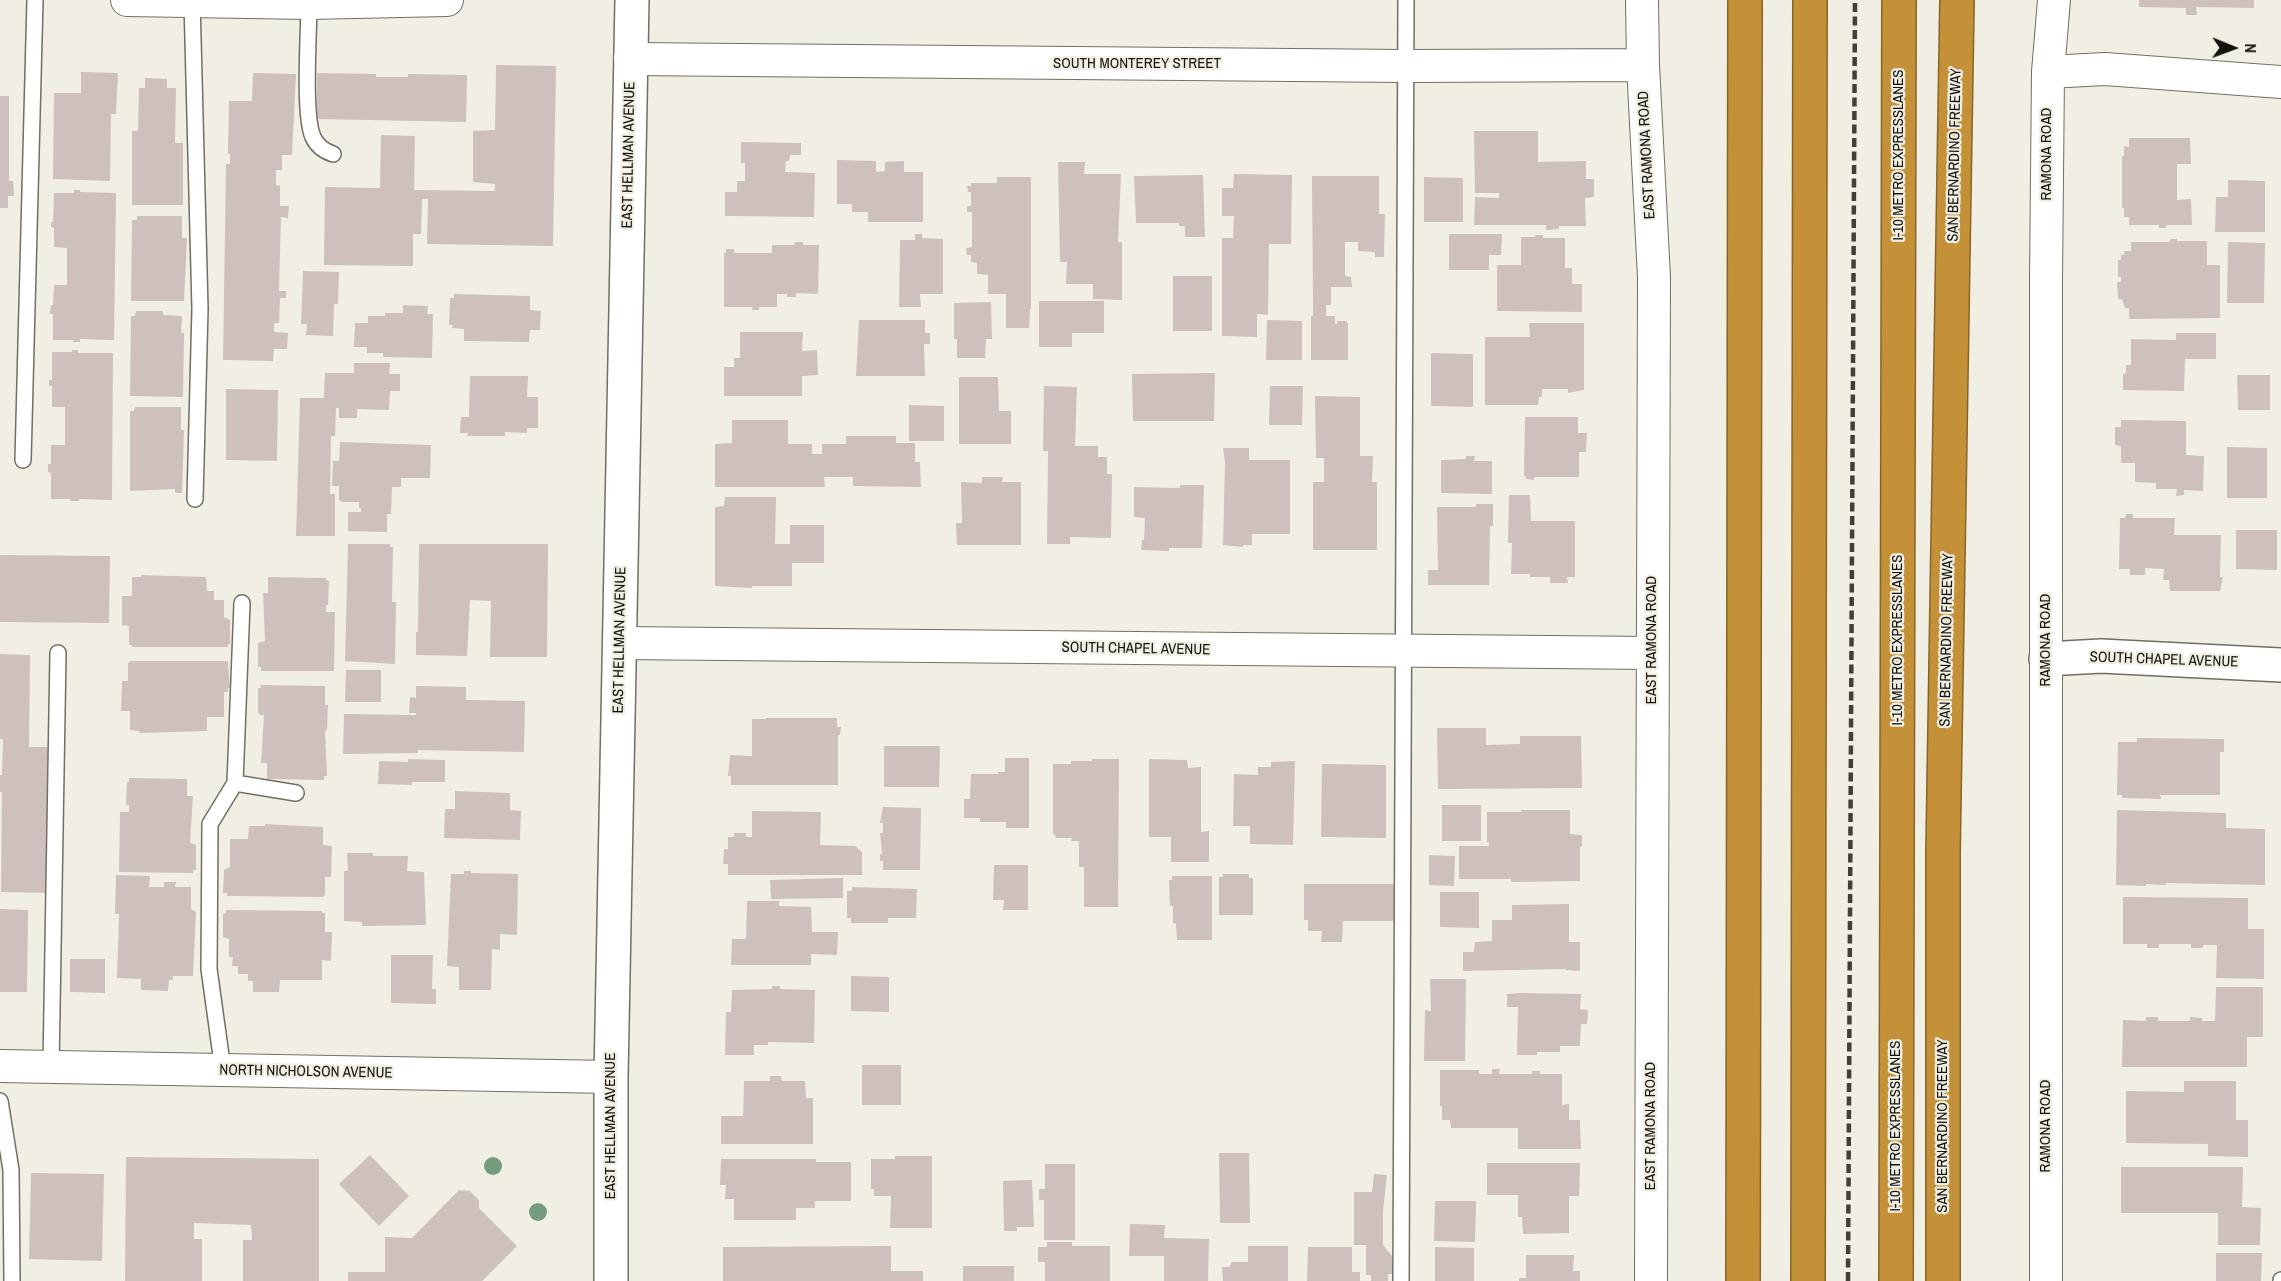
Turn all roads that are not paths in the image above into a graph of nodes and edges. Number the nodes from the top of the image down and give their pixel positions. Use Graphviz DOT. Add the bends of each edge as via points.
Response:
graph roads {
  1 [pos="35,0"];
  2 [pos="127,0"];
  3 [pos="156,0"];
  4 [pos="447,0"];
  5 [pos="632,0"];
  6 [pos="1406,0"];
  7 [pos="1642,0"];
  8 [pos="1745,0"];
  9 [pos="1810,0"];
  10 [pos="1899,0"];
  11 [pos="1958,0"];
  12 [pos="2054,0"];
  13 [pos="192,1"];
  14 [pos="309,3"];
  15 [pos="630,59"];
  16 [pos="1643,65"];
  17 [pos="1406,66"];
  18 [pos="2048,72"];
  19 [pos="2281,82"];
  20 [pos="333,154"];
  21 [pos="23,460"];
  22 [pos="195,499"];
  23 [pos="242,603"];
  24 [pos="620,643"];
  25 [pos="1404,651"];
  26 [pos="58,653"];
  27 [pos="1652,653"];
  28 [pos="2046,658"];
  29 [pos="2281,665"];
  30 [pos="235,783"];
  31 [pos="296,793"];
  32 [pos="0,1066"];
  33 [pos="51,1066"];
  34 [pos="223,1070"];
  35 [pos="611,1077"];
  36 [pos="0,1101"];
  37 [pos="12,1281"];
  38 [pos="611,1281"];
  39 [pos="1401,1281"];
  40 [pos="1651,1281"];
  41 [pos="1743,1281"];
  42 [pos="1808,1281"];
  43 [pos="1896,1281"];
  44 [pos="1943,1281"];
  45 [pos="2046,1281"];
  1 -- 21 [label="lane"];
  2 -- 3 [label="street"];
  3 -- 13 [label="street"];
  4 -- 14 [label="street"];
  5 -- 15 [label="street, EAST HELLMAN AVENUE"];
  6 -- 17 [label="lane"];
  7 -- 16 [label="street, EAST RAMONA ROAD"];
  8 -- 41 [label="highway"];
  9 -- 42 [label="highway"];
  10 -- 43 [label="highway, I-10 METRO EXPRESSLANES"];
  11 -- 44 [label="highway, SAN BERNARDINO FREEWAY" via="1943,864"];
  12 -- 18 [label="street, RAMONA ROAD"];
  13 -- 14 [label="street"];
  13 -- 22 [label="lane" via="200,309"];
  14 -- 20 [label="lane" via="308,112 312,136 323,151"];
  15 -- 17 [label="street, SOUTH MONTEREY STREET"];
  15 -- 24 [label="street, EAST HELLMAN AVENUE"];
  16 -- 17 [label="street, SOUTH MONTEREY STREET"];
  16 -- 27 [label="street, EAST RAMONA ROAD" via="1653,278"];
  17 -- 25 [label="lane"];
  18 -- 19 [label="street" via="2105,69"];
  18 -- 28 [label="street, RAMONA ROAD"];
  23 -- 30 [label="lane"];
  24 -- 25 [label="street, SOUTH CHAPEL AVENUE"];
  24 -- 35 [label="street, EAST HELLMAN AVENUE"];
  25 -- 27 [label="street, SOUTH CHAPEL AVENUE"];
  25 -- 39 [label="lane"];
  26 -- 33 [label="lane"];
  27 -- 40 [label="street, EAST RAMONA ROAD"];
  28 -- 29 [label="street, SOUTH CHAPEL AVENUE" via="2101,656"];
  28 -- 45 [label="street, RAMONA ROAD"];
  30 -- 31 [label="lane"];
  30 -- 34 [label="lane" via="210,824 209,969"];
  32 -- 33 [label="street, NORTH NICHOLSON AVENUE"];
  33 -- 34 [label="street, NORTH NICHOLSON AVENUE"];
  34 -- 35 [label="street, NORTH NICHOLSON AVENUE"];
  35 -- 38 [label="street, EAST HELLMAN AVENUE"];
  36 -- 37 [label="lane" via="11,1170"];
}
